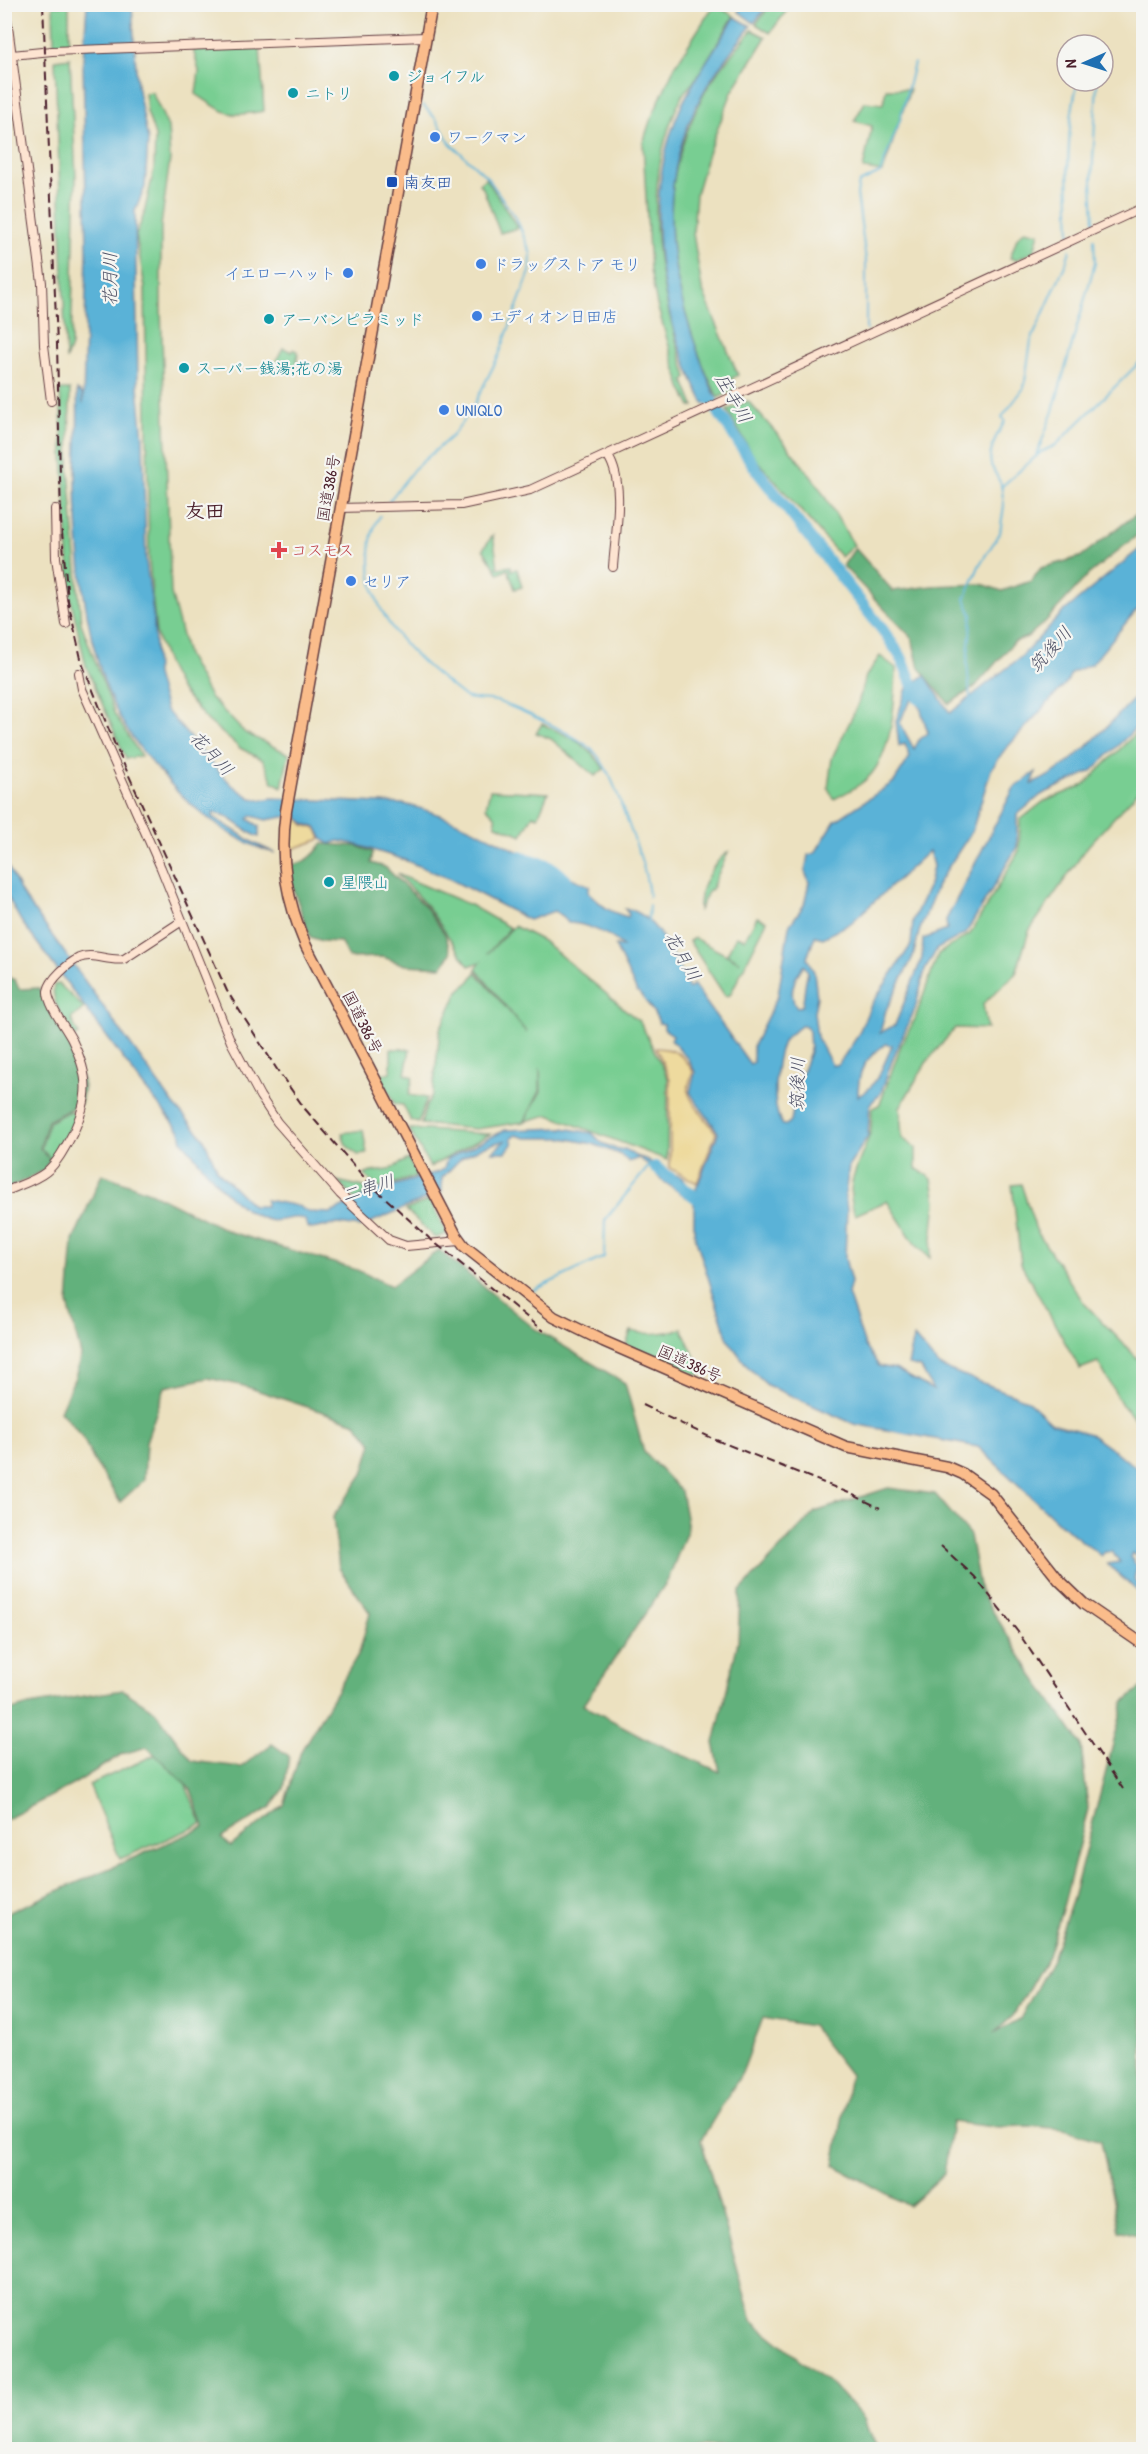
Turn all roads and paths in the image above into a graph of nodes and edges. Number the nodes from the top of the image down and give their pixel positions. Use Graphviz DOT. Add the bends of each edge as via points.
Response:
graph roads {
  1 [pos="5,4"];
  2 [pos="432,4"];
  3 [pos="425,37"];
  4 [pos="12,56"];
  5 [pos="1143,207"];
  6 [pos="51,402"];
  7 [pos="608,456"];
  8 [pos="340,508"];
  9 [pos="56,509"];
  10 [pos="613,567"];
  11 [pos="66,624"];
  12 [pos="79,673"];
  13 [pos="183,921"];
  14 [pos="4,1192"];
  15 [pos="460,1241"];
  16 [pos="1143,1645"];
  1 -- 4 [label="street"];
  2 -- 3 [label="highway, 国道386号"];
  3 -- 4 [label="street" via="52,51"];
  3 -- 8 [label="highway, 国道386号"];
  4 -- 6 [label="street" via="42,283"];
  5 -- 7 [label="street"];
  7 -- 8 [label="street" via="504,498 430,508"];
  7 -- 10 [label="street" via="617,474 618,491"];
  8 -- 15 [label="highway, 国道386号" via="293,769 282,846 284,875 294,917"];
  9 -- 11 [label="street" via="56,558"];
  12 -- 13 [label="street" via="82,689"];
  13 -- 14 [label="street" via="124,958 76,960 48,990 79,1055 86,1084 85,1105 61,1156 45,1173"];
  13 -- 15 [label="street" via="231,1042 277,1122 380,1234 406,1246"];
  15 -- 16 [label="highway, 国道386号" via="541,1308 581,1331 846,1448 947,1467 963,1474 991,1494 1059,1580 1084,1604"];
}
